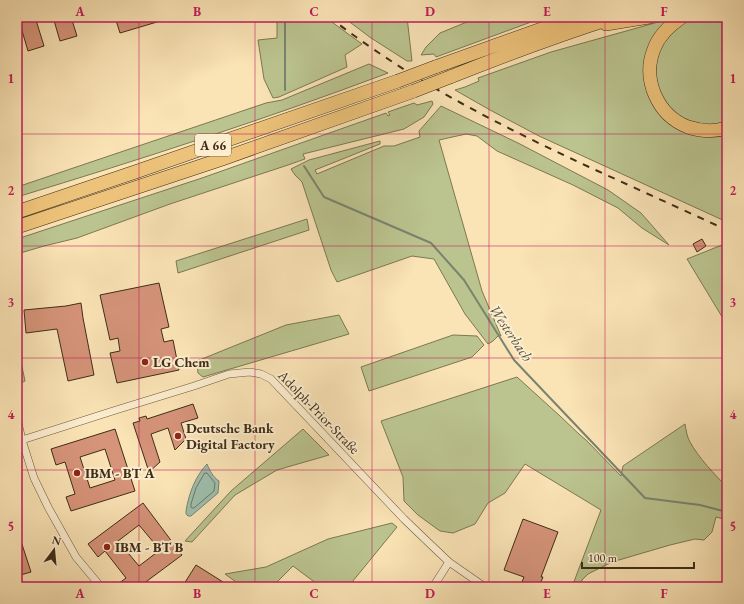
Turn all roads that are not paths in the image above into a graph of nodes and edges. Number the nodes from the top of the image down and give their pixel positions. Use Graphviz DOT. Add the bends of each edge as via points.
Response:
graph roads {
  1 [pos="615,17"];
  2 [pos="649,17"];
  3 [pos="682,17"];
  4 [pos="578,22"];
  5 [pos="727,128"];
  6 [pos="21,210"];
  7 [pos="17,227"];
  8 [pos="17,418"];
  9 [pos="22,440"];
  10 [pos="449,562"];
  11 [pos="101,587"];
  12 [pos="433,587"];
  13 [pos="485,587"];
  1 -- 4 [label="highway, A 66"];
  2 -- 4 [label="highway"];
  3 -- 5 [label="highway" via="659,38 654,47 650,78 655,97 667,114 684,126 704,131"];
  4 -- 6 [label="highway, A 66, bridge" via="435,67"];
  4 -- 7 [label="highway, A 66, bridge" via="511,53 414,91 222,159"];
  8 -- 9 [label="street"];
  9 -- 10 [label="street, Adolph-Prior-Straße" via="230,374 261,374 271,379 404,519"];
  9 -- 11 [label="street" via="34,478 53,518 76,557"];
  10 -- 12 [label="street"];
  10 -- 13 [label="street, Adolph-Prior-Straße"];
}
